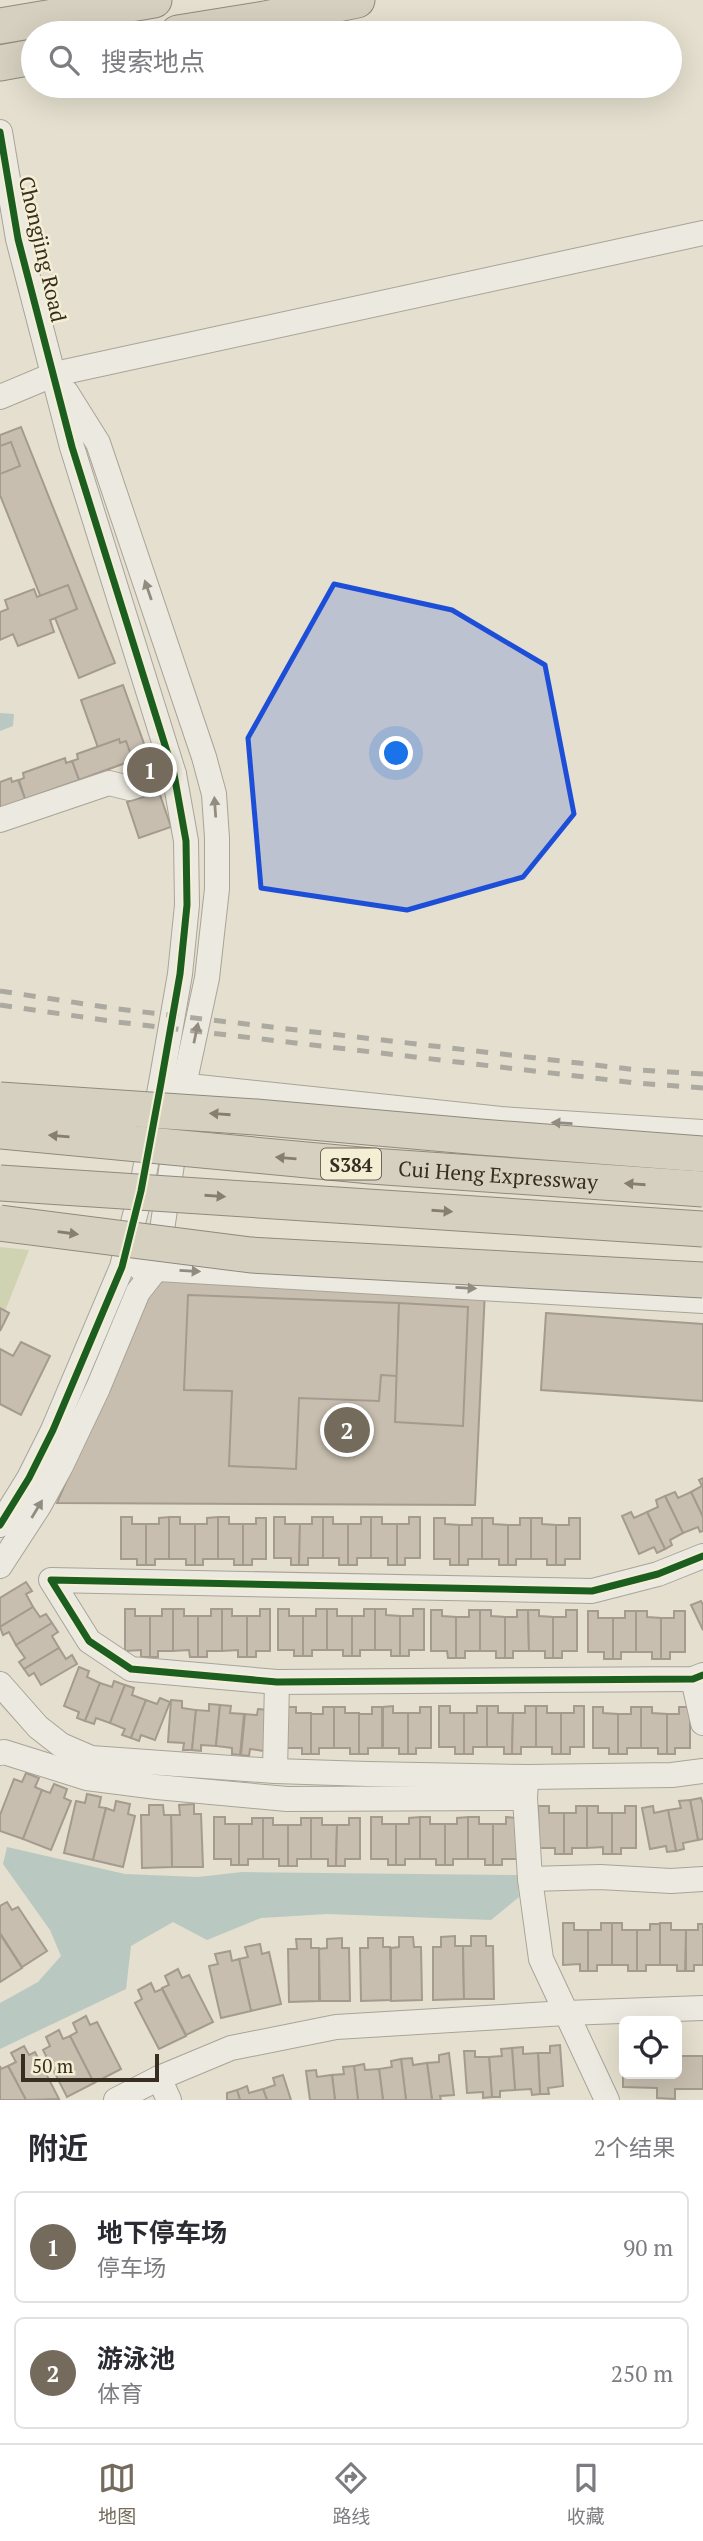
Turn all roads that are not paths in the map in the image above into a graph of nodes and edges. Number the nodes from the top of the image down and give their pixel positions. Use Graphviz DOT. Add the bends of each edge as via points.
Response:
graph roads {
  1 [pos="154,0"];
  2 [pos="357,0"];
  3 [pos="31,21"];
  4 [pos="253,21"];
  5 [pos="21,23"];
  6 [pos="0,26"];
  7 [pos="0,132"];
  8 [pos="703,233"];
  9 [pos="55,374"];
  10 [pos="0,397"];
  11 [pos="174,774"];
  12 [pos="0,820"];
  13 [pos="172,1084"];
  14 [pos="0,1100"];
  15 [pos="0,1131"];
  16 [pos="703,1132"];
  17 [pos="703,1154"];
  18 [pos="0,1183"];
  19 [pos="703,1189"];
  20 [pos="0,1223"];
  21 [pos="703,1229"];
  22 [pos="122,1266"];
  23 [pos="156,1269"];
  24 [pos="703,1280"];
  25 [pos="703,1301"];
  26 [pos="0,1525"];
  27 [pos="703,1556"];
  28 [pos="0,1566"];
  29 [pos="698,1677"];
  30 [pos="277,1682"];
  31 [pos="0,1684"];
  32 [pos="703,1723"];
  33 [pos="0,1754"];
  34 [pos="275,1771"];
  35 [pos="703,1771"];
  36 [pos="526,1787"];
  37 [pos="530,1879"];
  38 [pos="703,1879"];
  39 [pos="703,2008"];
  40 [pos="566,2013"];
  41 [pos="164,2089"];
  42 [pos="116,2100"];
  43 [pos="607,2100"];
  1 -- 3 [label="highway"];
  2 -- 4 [label="highway"];
  5 -- 6 [label="highway"];
  7 -- 9 [label="street, Chongjing Road" via="18,239"];
  8 -- 9 [label="street"];
  9 -- 10 [label="street"];
  9 -- 11 [label="street" via="72,447"];
  13 -- 9 [label="street, one-way" via="207,978 217,889 214,794 99,443"];
  11 -- 12 [label="street" via="129,788 109,783"];
  11 -- 13 [label="street" via="186,841 187,905"];
  16 -- 13 [label="street, one-way" via="501,1119"];
  13 -- 22 [label="street"];
  13 -- 23 [label="street"];
  17 -- 14 [label="highway, one-way, bridge"];
  19 -- 15 [label="highway, Cui Heng Expressway / S384, one-way, bridge" via="371,1166"];
  18 -- 21 [label="highway, Cui Heng Expressway / S384, one-way, bridge"];
  20 -- 24 [label="highway, one-way, bridge" via="250,1255"];
  22 -- 23 [label="street"];
  22 -- 26 [label="street" via="53,1430"];
  23 -- 25 [label="street, one-way"];
  28 -- 23 [label="street, one-way" via="61,1466 138,1292"];
  27 -- 30 [label="street" via="659,1574 592,1591 51,1580 89,1641 131,1669"];
  29 -- 30 [label="street"];
  29 -- 32 [label="street"];
  30 -- 34 [label="street"];
  31 -- 34 [label="street" via="38,1727 61,1745 91,1758"];
  33 -- 36 [label="street" via="87,1778 287,1799"];
  34 -- 36 [label="street"];
  35 -- 36 [label="street"];
  36 -- 37 [label="street"];
  37 -- 38 [label="street"];
  37 -- 40 [label="street" via="541,1959"];
  39 -- 40 [label="street"];
  40 -- 41 [label="street" via="336,2027 231,2048"];
  40 -- 43 [label="street"];
  41 -- 42 [label="street"];
}
